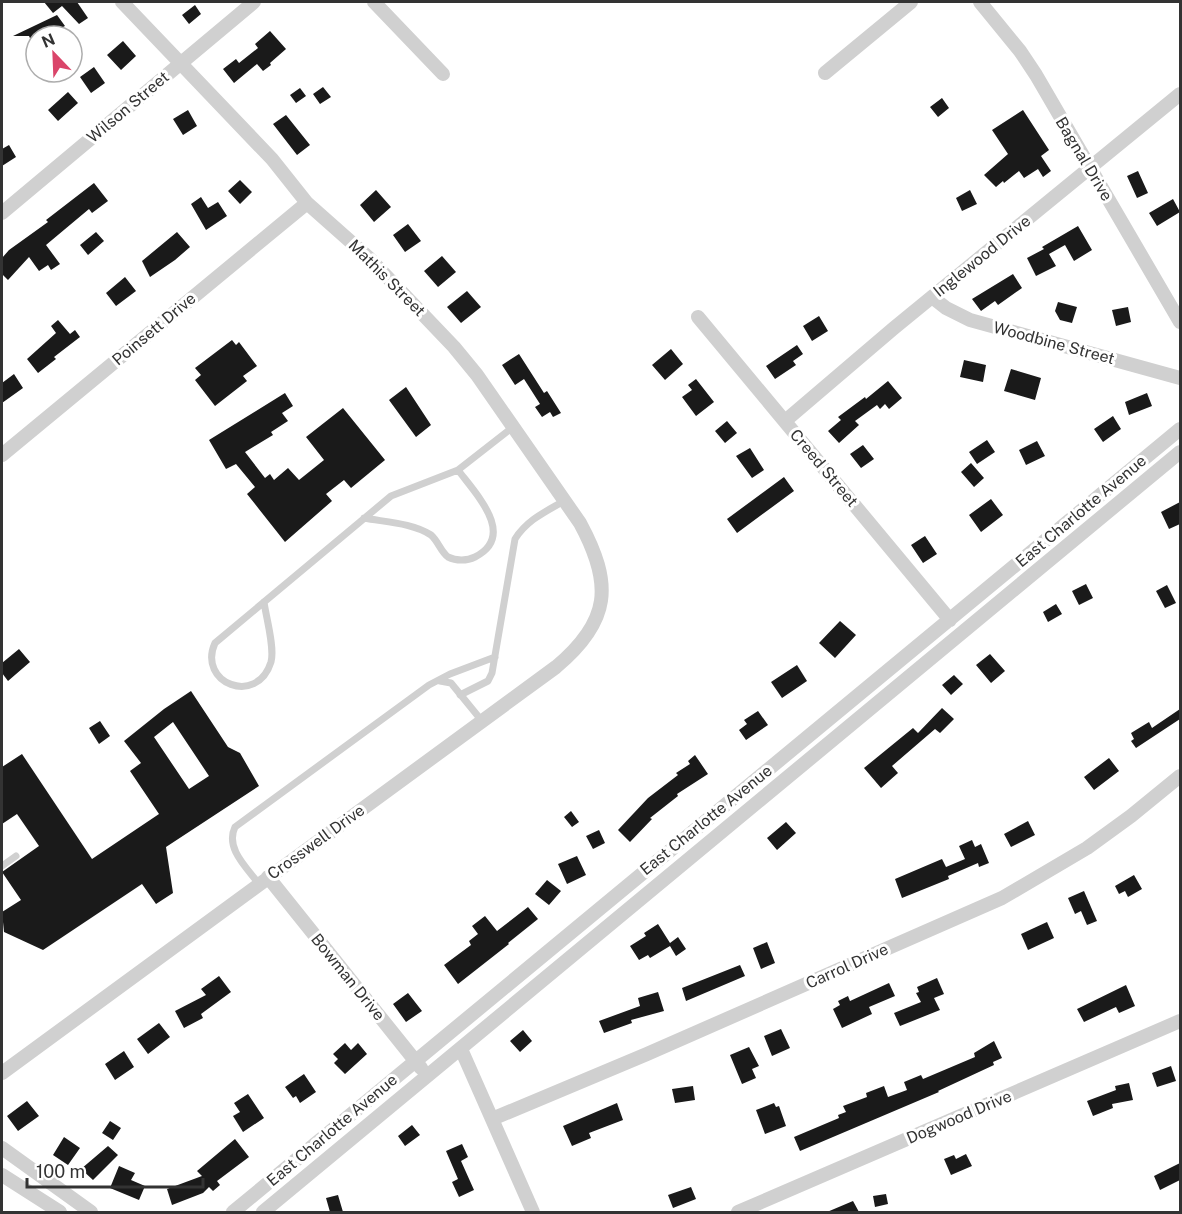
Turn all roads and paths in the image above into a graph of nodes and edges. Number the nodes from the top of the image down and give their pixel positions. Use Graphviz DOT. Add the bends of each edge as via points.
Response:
graph roads {
  1 [pos="122,2"];
  2 [pos="254,2"];
  3 [pos="374,2"];
  4 [pos="911,2"];
  5 [pos="980,2"];
  6 [pos="180,63"];
  7 [pos="825,73"];
  8 [pos="443,74"];
  9 [pos="1180,94"];
  10 [pos="1089,168"];
  11 [pos="307,203"];
  12 [pos="2,213"];
  13 [pos="932,297"];
  14 [pos="698,317"];
  15 [pos="1180,322"];
  16 [pos="1180,378"];
  17 [pos="785,421"];
  18 [pos="513,427"];
  19 [pos="1180,429"];
  20 [pos="1180,452"];
  21 [pos="2,455"];
  22 [pos="459,470"];
  23 [pos="564,501"];
  24 [pos="364,518"];
  25 [pos="601,589"];
  26 [pos="264,602"];
  27 [pos="950,620"];
  28 [pos="495,657"];
  29 [pos="440,681"];
  30 [pos="460,695"];
  31 [pos="482,721"];
  32 [pos="1180,776"];
  33 [pos="16,856"];
  34 [pos="2,866"];
  35 [pos="263,881"];
  36 [pos="1180,1022"];
  37 [pos="461,1049"];
  38 [pos="415,1061"];
  39 [pos="2,1072"];
  40 [pos="428,1077"];
  41 [pos="492,1119"];
  42 [pos="2,1148"];
  43 [pos="2,1175"];
  44 [pos="60,1212"];
  45 [pos="92,1212"];
  46 [pos="233,1212"];
  47 [pos="263,1212"];
  48 [pos="533,1212"];
  49 [pos="738,1212"];
  1 -- 6 [label="street, Mathis Street"];
  2 -- 6 [label="street, Wilson Street"];
  3 -- 8 [label="street"];
  4 -- 7 [label="street"];
  5 -- 10 [label="street, Bagnal Drive" via="1020,51"];
  6 -- 11 [label="street, Mathis Street" via="272,159"];
  6 -- 12 [label="street, Wilson Street"];
  9 -- 10 [label="street, Inglewood Drive"];
  10 -- 13 [label="street, Inglewood Drive"];
  10 -- 15 [label="street, Bagnal Drive"];
  11 -- 18 [label="street, Mathis Street" via="369,258 454,347"];
  11 -- 21 [label="street, Poinsett Drive"];
  13 -- 16 [label="street, Woodbine Street" via="970,320"];
  13 -- 17 [label="street, Inglewood Drive"];
  14 -- 17 [label="street, Creed Street"];
  17 -- 27 [label="street, Creed Street"];
  18 -- 22 [label="lane"];
  18 -- 23 [label="street, Mathis Street"];
  19 -- 27 [label="street, East Charlotte Avenue"];
  20 -- 37 [label="street, East Charlotte Avenue"];
  22 -- 24 [label="lane" via="391,496"];
  22 -- 24 [label="lane" via="486,508 494,530 486,551 473,559 461,561 448,556 434,537 424,531"];
  23 -- 25 [label="street, Mathis Street" via="590,543 600,570"];
  23 -- 28 [label="lane" via="529,522 515,539"];
  24 -- 26 [label="lane"];
  25 -- 31 [label="street, Crosswell Drive" via="593,626 576,650"];
  26 -- 26 [label="lane" via="215,644 211,652 216,671 228,685 252,685 265,674 272,660"];
  27 -- 38 [label="street, East Charlotte Avenue"];
  28 -- 29 [label="lane"];
  28 -- 30 [label="lane" via="488,681"];
  29 -- 30 [label="lane" via="451,683"];
  29 -- 35 [label="lane" via="429,685 235,827 231,843"];
  30 -- 31 [label="lane"];
  31 -- 35 [label="street, Crosswell Drive"];
  32 -- 41 [label="street, Carrol Drive" via="1087,848 1002,898"];
  33 -- 34 [label="lane"];
  35 -- 38 [label="street, Bowman Drive"];
  35 -- 39 [label="street, Crosswell Drive"];
  36 -- 49 [label="street, Dogwood Drive"];
  37 -- 40 [label="street, East Charlotte Avenue"];
  37 -- 41 [label="street"];
  38 -- 40 [label="street, Bowman Drive"];
  38 -- 46 [label="street, East Charlotte Avenue"];
  40 -- 47 [label="street, East Charlotte Avenue"];
  41 -- 48 [label="street"];
  42 -- 45 [label="street"];
  43 -- 44 [label="street"];
}
